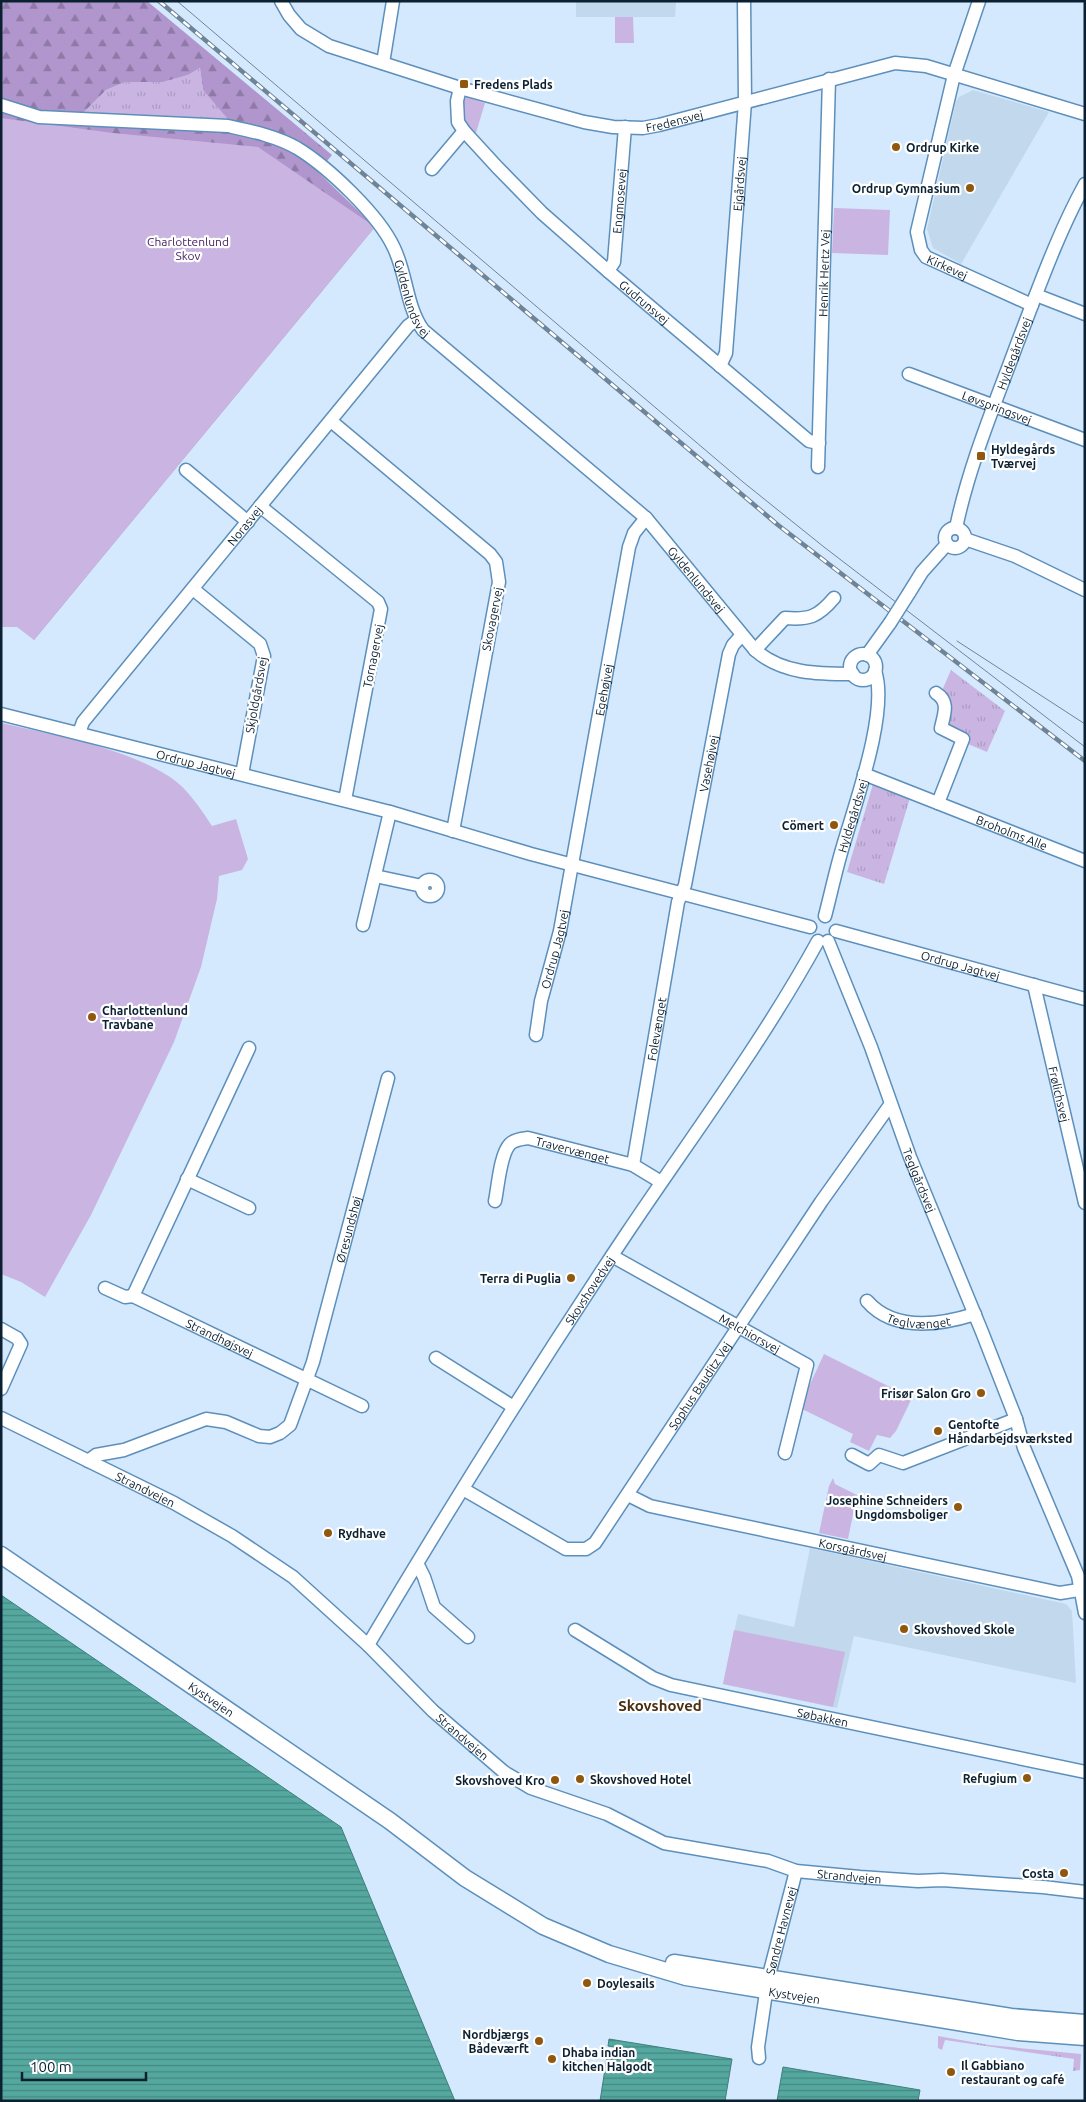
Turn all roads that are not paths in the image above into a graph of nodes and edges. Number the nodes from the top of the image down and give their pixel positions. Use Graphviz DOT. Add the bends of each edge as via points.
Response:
graph roads {
  1 [pos="281,1"];
  2 [pos="393,1"];
  3 [pos="744,1"];
  4 [pos="979,1"];
  5 [pos="383,63"];
  6 [pos="954,74"];
  7 [pos="829,79"];
  8 [pos="460,88"];
  9 [pos="745,102"];
  10 [pos="1,105"];
  11 [pos="1085,114"];
  12 [pos="625,128"];
  13 [pos="464,131"];
  14 [pos="432,169"];
  15 [pos="1085,184"];
  16 [pos="608,272"];
  17 [pos="1034,300"];
  18 [pos="1085,314"];
  19 [pos="416,320"];
  20 [pos="720,366"];
  21 [pos="909,374"];
  22 [pos="994,406"];
  23 [pos="331,421"];
  24 [pos="1085,440"];
  25 [pos="819,443"];
  26 [pos="818,467"];
  27 [pos="186,470"];
  28 [pos="260,506"];
  29 [pos="646,518"];
  30 [pos="248,522"];
  31 [pos="956,528"];
  32 [pos="964,539"];
  33 [pos="947,544"];
  34 [pos="192,588"];
  35 [pos="1085,590"];
  36 [pos="834,598"];
  37 [pos="741,636"];
  38 [pos="755,650"];
  39 [pos="871,666"];
  40 [pos="852,669"];
  41 [pos="936,693"];
  42 [pos="1,714"];
  43 [pos="79,733"];
  44 [pos="242,774"];
  45 [pos="864,774"];
  46 [pos="345,800"];
  47 [pos="938,803"];
  48 [pos="390,812"];
  49 [pos="453,831"];
  50 [pos="1085,861"];
  51 [pos="571,864"];
  52 [pos="375,876"];
  53 [pos="422,886"];
  54 [pos="681,894"];
  55 [pos="825,916"];
  56 [pos="364,925"];
  57 [pos="810,927"];
  58 [pos="827,938"];
  59 [pos="1034,985"];
  60 [pos="1085,999"];
  61 [pos="536,1035"];
  62 [pos="249,1048"];
  63 [pos="388,1078"];
  64 [pos="890,1105"];
  65 [pos="632,1165"];
  66 [pos="187,1179"];
  67 [pos="661,1182"];
  68 [pos="495,1201"];
  69 [pos="1085,1203"];
  70 [pos="249,1208"];
  71 [pos="612,1256"];
  72 [pos="105,1288"];
  73 [pos="133,1296"];
  74 [pos="867,1301"];
  75 [pos="975,1314"];
  76 [pos="739,1326"];
  77 [pos="1,1329"];
  78 [pos="436,1358"];
  79 [pos="307,1380"];
  80 [pos="1,1389"];
  81 [pos="362,1406"];
  82 [pos="512,1406"];
  83 [pos="1,1418"];
  84 [pos="1016,1418"];
  85 [pos="785,1453"];
  86 [pos="852,1455"];
  87 [pos="88,1461"];
  88 [pos="464,1488"];
  89 [pos="628,1495"];
  90 [pos="1,1555"];
  91 [pos="418,1565"];
  92 [pos="1,1566"];
  93 [pos="1083,1589"];
  94 [pos="1085,1613"];
  95 [pos="575,1630"];
  96 [pos="468,1637"];
  97 [pos="368,1645"];
  98 [pos="1085,1772"];
  99 [pos="419,1845"];
  100 [pos="796,1871"];
  101 [pos="1085,1892"];
  102 [pos="767,1985"];
  103 [pos="1085,2023"];
  104 [pos="1085,2036"];
  105 [pos="759,2058"];
  1 -- 5 [label="street, Fredensvej" via="288,14 314,39"];
  2 -- 5 [label="street"];
  3 -- 9 [label="street, Ejgårdsvej"];
  4 -- 6 [label="street, Kirkevej"];
  5 -- 8 [label="street, Fredensvej"];
  6 -- 7 [label="street, Fredensvej" via="910,63 895,63"];
  6 -- 11 [label="street, Fredensvej"];
  6 -- 17 [label="street, Kirkevej" via="917,232 921,250 926,257"];
  7 -- 9 [label="street, Fredensvej"];
  7 -- 25 [label="street, Henrik Hertz Vej"];
  8 -- 12 [label="street, Fredensvej" via="584,122"];
  8 -- 13 [label="street" via="457,112"];
  9 -- 12 [label="street, Fredensvej" via="659,125"];
  9 -- 20 [label="street, Ejgårdsvej" via="726,353"];
  10 -- 19 [label="street, Gyldenlundsvej" via="39,117 228,126 254,131 297,148 357,199 387,234"];
  12 -- 16 [label="street, Engmosevej" via="614,262"];
  13 -- 14 [label="street"];
  13 -- 16 [label="street, Gudrunsvej" via="542,213"];
  15 -- 17 [label="street, Hyldegårdsvej" via="1060,234"];
  16 -- 20 [label="street, Gudrunsvej"];
  17 -- 18 [label="street, Kirkevej"];
  17 -- 22 [label="street, Hyldegårdsvej"];
  19 -- 23 [label="street, Norasvej"];
  19 -- 29 [label="street, Gyldenlundsvej" via="423,330"];
  20 -- 25 [label="street, Gudrunsvej" via="809,441"];
  21 -- 22 [label="street, Løvspringsvej"];
  22 -- 24 [label="street, Løvspringsvej"];
  22 -- 31 [label="street, Hyldegårdsvej" via="963,497"];
  23 -- 28 [label="street, Norasvej"];
  23 -- 49 [label="street, Skovagervej" via="490,554 499,572"];
  25 -- 26 [label="street, Henrik Hertz Vej"];
  27 -- 30 [label="street"];
  28 -- 30 [label="street, Norasvej"];
  28 -- 46 [label="street, Tornagervej" via="378,602 381,609"];
  29 -- 37 [label="street, Gyldenlundsvej"];
  29 -- 51 [label="street, Egehøjvej" via="634,533 629,547"];
  30 -- 34 [label="street, Norasvej"];
  31 -- 32 [label="street" via="962,530"];
  31 -- 33 [label="street" via="949,529 945,535"];
  32 -- 33 [label="street" via="958,547"];
  32 -- 35 [label="street" via="1015,556"];
  33 -- 39 [label="street, bridge" via="928,564 887,628"];
  34 -- 43 [label="street, Norasvej" via="83,722"];
  34 -- 44 [label="street, Skjoldgårdsvej" via="260,644 263,650"];
  36 -- 38 [label="street" via="822,612 803,620 785,618"];
  37 -- 38 [label="street, Gyldenlundsvej"];
  37 -- 54 [label="street, Vasehøjvej" via="729,654"];
  38 -- 40 [label="street, Gyldenlundsvej" via="777,665 792,670 826,673"];
  39 -- 40 [label="street, Gyldenlundsvej" via="860,679"];
  39 -- 40 [label="street" via="856,656"];
  39 -- 45 [label="street, Hyldegårdsvej" via="876,714"];
  41 -- 47 [label="street" via="943,698 946,707 940,728 963,739"];
  42 -- 43 [label="street, Ordrup Jagtvej"];
  43 -- 44 [label="street, Ordrup Jagtvej"];
  44 -- 46 [label="street, Ordrup Jagtvej"];
  45 -- 47 [label="street, Broholms Alle"];
  45 -- 55 [label="street, Hyldegårdsvej"];
  46 -- 48 [label="street, Ordrup Jagtvej"];
  47 -- 50 [label="street, Broholms Alle"];
  48 -- 49 [label="street, Ordrup Jagtvej"];
  48 -- 52 [label="street"];
  49 -- 51 [label="street, Ordrup Jagtvej"];
  51 -- 54 [label="street, Ordrup Jagtvej"];
  51 -- 61 [label="street, Ordrup Jagtvej"];
  52 -- 53 [label="street"];
  52 -- 56 [label="street"];
  54 -- 57 [label="street, Ordrup Jagtvej"];
  54 -- 65 [label="street, Folevænget"];
  55 -- 57 [label="street" via="816,918"];
  55 -- 58 [label="street" via="833,921"];
  57 -- 58 [label="street" via="811,935"];
  58 -- 59 [label="street, Ordrup Jagtvej"];
  58 -- 64 [label="street, Teglgårdsvej" via="871,1047"];
  58 -- 67 [label="street, Skovshovedvej"];
  59 -- 60 [label="street, Ordrup Jagtvej"];
  59 -- 69 [label="street, Frølichsvej"];
  62 -- 66 [label="street"];
  63 -- 79 [label="street, Øresundshøj"];
  64 -- 75 [label="street, Teglgårdsvej"];
  64 -- 76 [label="street, Sophus Bauditz Vej"];
  65 -- 67 [label="street, Travervænget"];
  65 -- 68 [label="street, Travervænget" via="528,1138 518,1139 509,1144 503,1157"];
  66 -- 70 [label="street"];
  66 -- 73 [label="street"];
  67 -- 71 [label="street, Skovshovedvej"];
  71 -- 76 [label="street, Melchiorsvej"];
  71 -- 82 [label="street, Skovshovedvej"];
  72 -- 73 [label="street, Strandhøjsvej" via="125,1298"];
  73 -- 79 [label="street, Strandhøjsvej"];
  74 -- 75 [label="street, Teglvænget" via="874,1310 900,1322 914,1324"];
  75 -- 84 [label="street, Teglgårdsvej"];
  76 -- 85 [label="street, Melchiorsvej" via="807,1365"];
  76 -- 89 [label="street, Sophus Bauditz Vej"];
  77 -- 80 [label="street" via="21,1344"];
  78 -- 82 [label="street"];
  79 -- 81 [label="street"];
  79 -- 87 [label="street, Øresundshøj" via="290,1424 270,1437 259,1436 226,1422 206,1419 124,1450 96,1455"];
  82 -- 88 [label="street, Skovshovedvej"];
  83 -- 87 [label="street, Strandvejen"];
  84 -- 86 [label="street" via="903,1463 879,1455 869,1464"];
  84 -- 93 [label="street, Teglgårdsvej" via="1024,1448"];
  87 -- 97 [label="street, Strandvejen" via="232,1536 293,1578"];
  88 -- 89 [label="street, Sophus Bauditz Vej" via="566,1549 577,1550 595,1543"];
  88 -- 91 [label="street, Skovshovedvej"];
  89 -- 93 [label="street, Korsgårdsvej" via="650,1506 1060,1593"];
  90 -- 99 [label="main road, Kystvejen" via="390,1821"];
  91 -- 96 [label="street" via="434,1607"];
  91 -- 97 [label="street, Skovshovedvej"];
  92 -- 99 [label="main road, Kystvejen" via="385,1829"];
  93 -- 94 [label="street, Teglgårdsvej"];
  95 -- 98 [label="street, Søbakken" via="653,1678 671,1685"];
  97 -- 100 [label="street, Strandvejen" via="432,1711 523,1785 607,1814 664,1843 768,1861"];
  99 -- 102 [label="main road, Kystvejen" via="473,1884 543,1926 609,1954 686,1977"];
  100 -- 101 [label="street, Strandvejen"];
  100 -- 102 [label="street, Søndre Havnevej"];
  102 -- 103 [label="main road, Kystvejen" via="1011,2018"];
  102 -- 104 [label="main road, Kystvejen" via="1018,2032"];
  102 -- 105 [label="street, Søndre Havnevej"];
}
